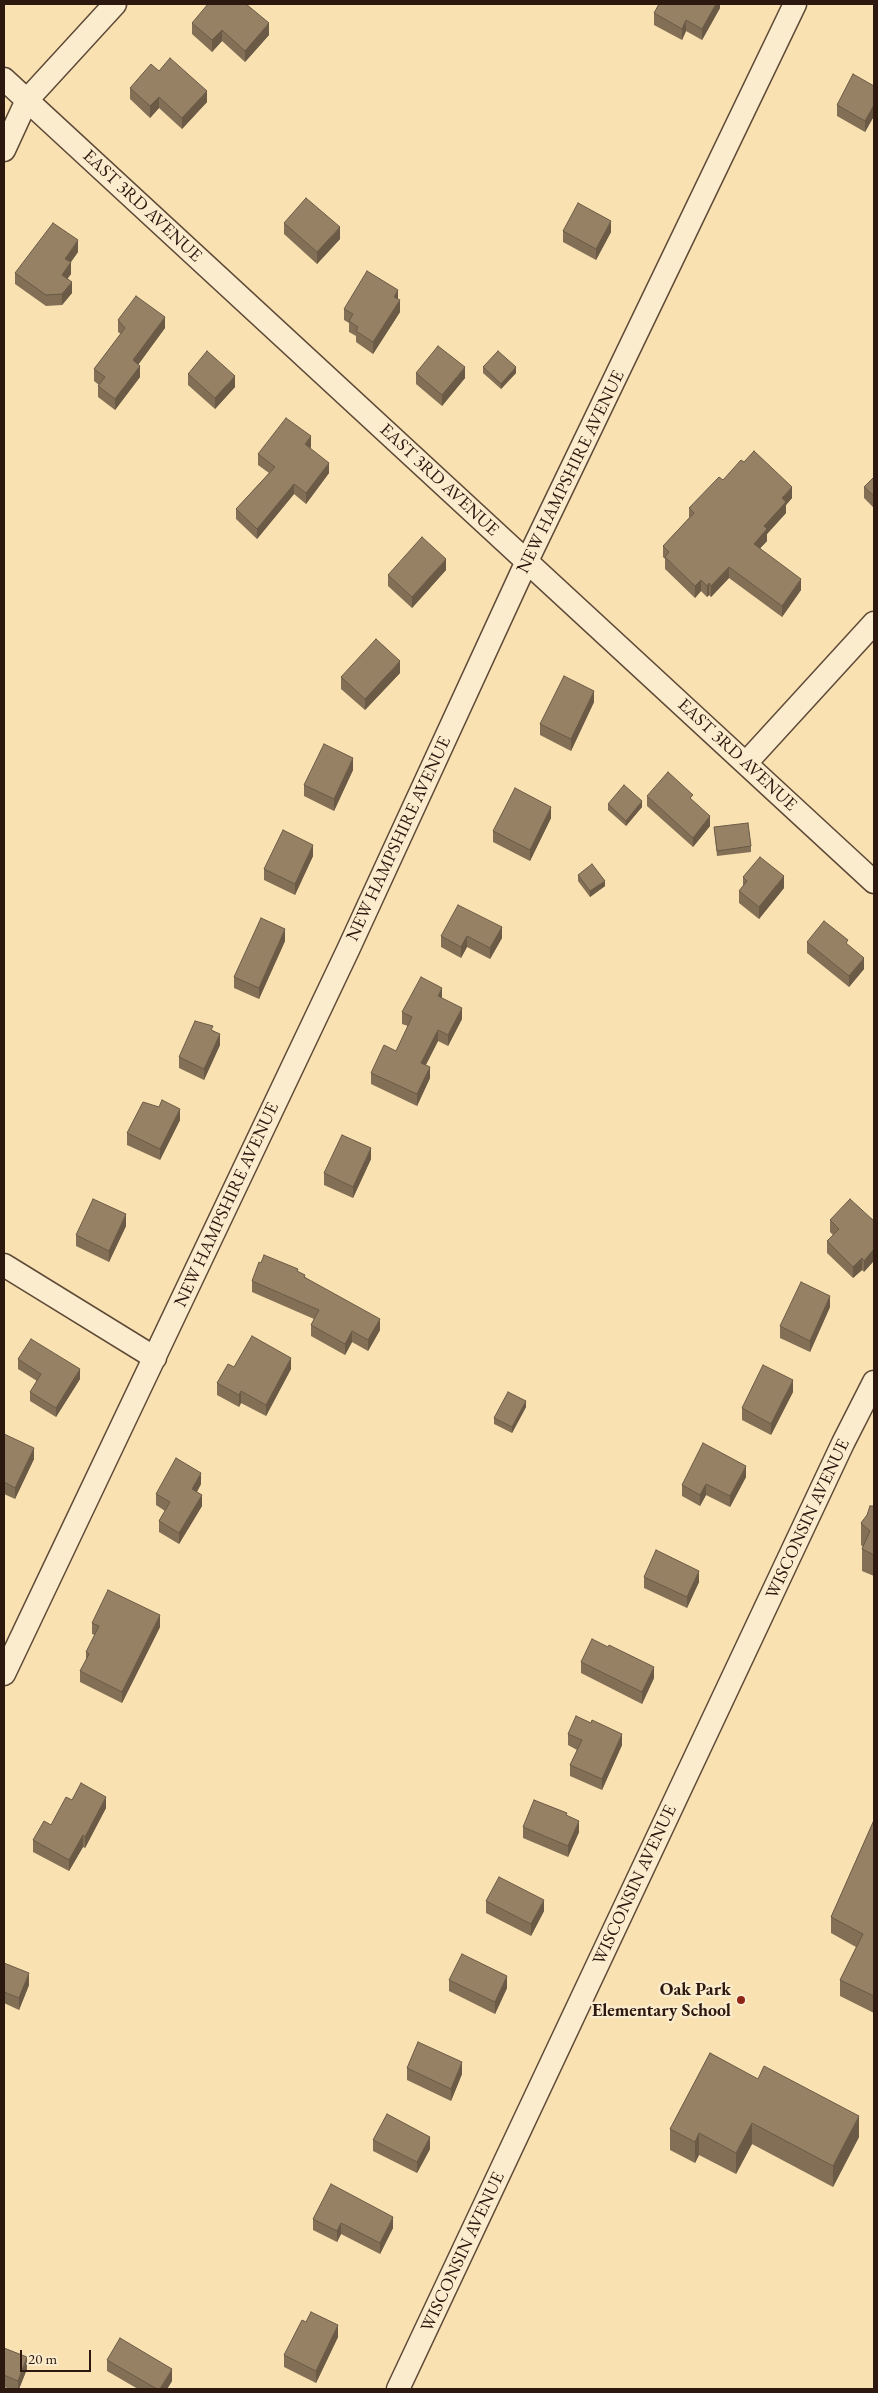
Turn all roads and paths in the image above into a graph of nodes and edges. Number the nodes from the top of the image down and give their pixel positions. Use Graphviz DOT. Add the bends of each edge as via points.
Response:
graph roads {
  1 [pos="116,4"];
  2 [pos="794,4"];
  3 [pos="4,79"];
  4 [pos="28,100"];
  5 [pos="4,150"];
  6 [pos="527,561"];
  7 [pos="874,624"];
  8 [pos="746,763"];
  9 [pos="874,882"];
  10 [pos="4,1265"];
  11 [pos="155,1358"];
  12 [pos="874,1382"];
  13 [pos="4,1674"];
  14 [pos="398,2389"];
  1 -- 4 [label="street"];
  2 -- 6 [label="street, NEW HAMPSHIRE AVENUE"];
  3 -- 4 [label="street, EAST 3RD AVENUE"];
  4 -- 5 [label="street"];
  4 -- 6 [label="street, EAST 3RD AVENUE"];
  6 -- 8 [label="street, EAST 3RD AVENUE"];
  6 -- 11 [label="street, NEW HAMPSHIRE AVENUE"];
  7 -- 8 [label="street"];
  8 -- 9 [label="street, EAST 3RD AVENUE"];
  10 -- 11 [label="street"];
  11 -- 13 [label="street, NEW HAMPSHIRE AVENUE"];
  12 -- 14 [label="street, WISCONSIN AVENUE"];
}
